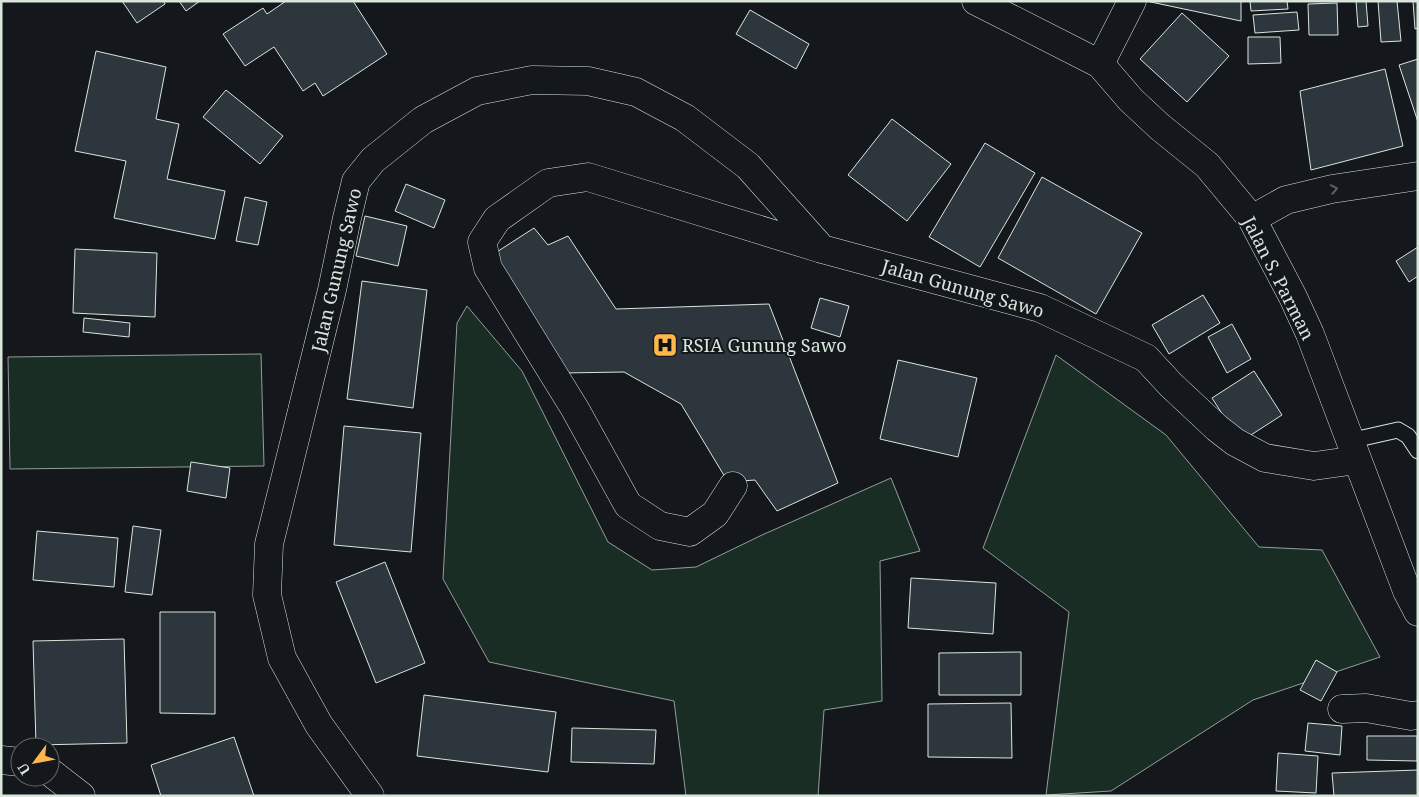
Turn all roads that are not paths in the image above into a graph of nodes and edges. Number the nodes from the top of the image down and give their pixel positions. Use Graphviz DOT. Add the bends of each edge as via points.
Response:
graph roads {
  1 [pos="976,1"];
  2 [pos="1132,1"];
  3 [pos="1100,64"];
  4 [pos="1418,176"];
  5 [pos="1252,219"];
  6 [pos="822,249"];
  7 [pos="1418,450"];
  8 [pos="1353,451"];
  9 [pos="733,486"];
  10 [pos="1418,612"];
  11 [pos="1342,709"];
  12 [pos="1418,715"];
  13 [pos="60,780"];
  14 [pos="81,796"];
  15 [pos="370,796"];
  1 -- 3 [label="main road, Jalan S. Parman"];
  2 -- 3 [label="main road"];
  3 -- 5 [label="main road, Jalan S. Parman" via="1131,100 1207,165"];
  5 -- 4 [label="main road, one-way" via="1286,200 1332,189"];
  5 -- 8 [label="main road, Jalan S. Parman" via="1310,334"];
  6 -- 8 [label="main road, Jalan Gunung Sawo" via="1040,308 1146,358 1217,428 1265,458 1314,466"];
  6 -- 9 [label="main road, Jalan Gunung Sawo" via="588,177 548,183 497,219 482,242 488,268 575,409 628,505 660,526 690,532 715,514"];
  6 -- 15 [label="main road, Jalan Gunung Sawo" via="748,166 685,118 636,92 588,81 532,80 477,91 423,120 372,160 356,181 269,544 267,595 282,658 319,725"];
  7 -- 8 [label="lane" via="1408,436 1398,430"];
  8 -- 10 [label="main road, Jalan S. Parman"];
  11 -- 12 [label="main road" via="1366,708"];
  13 -- 14 [label="main road"];
}
